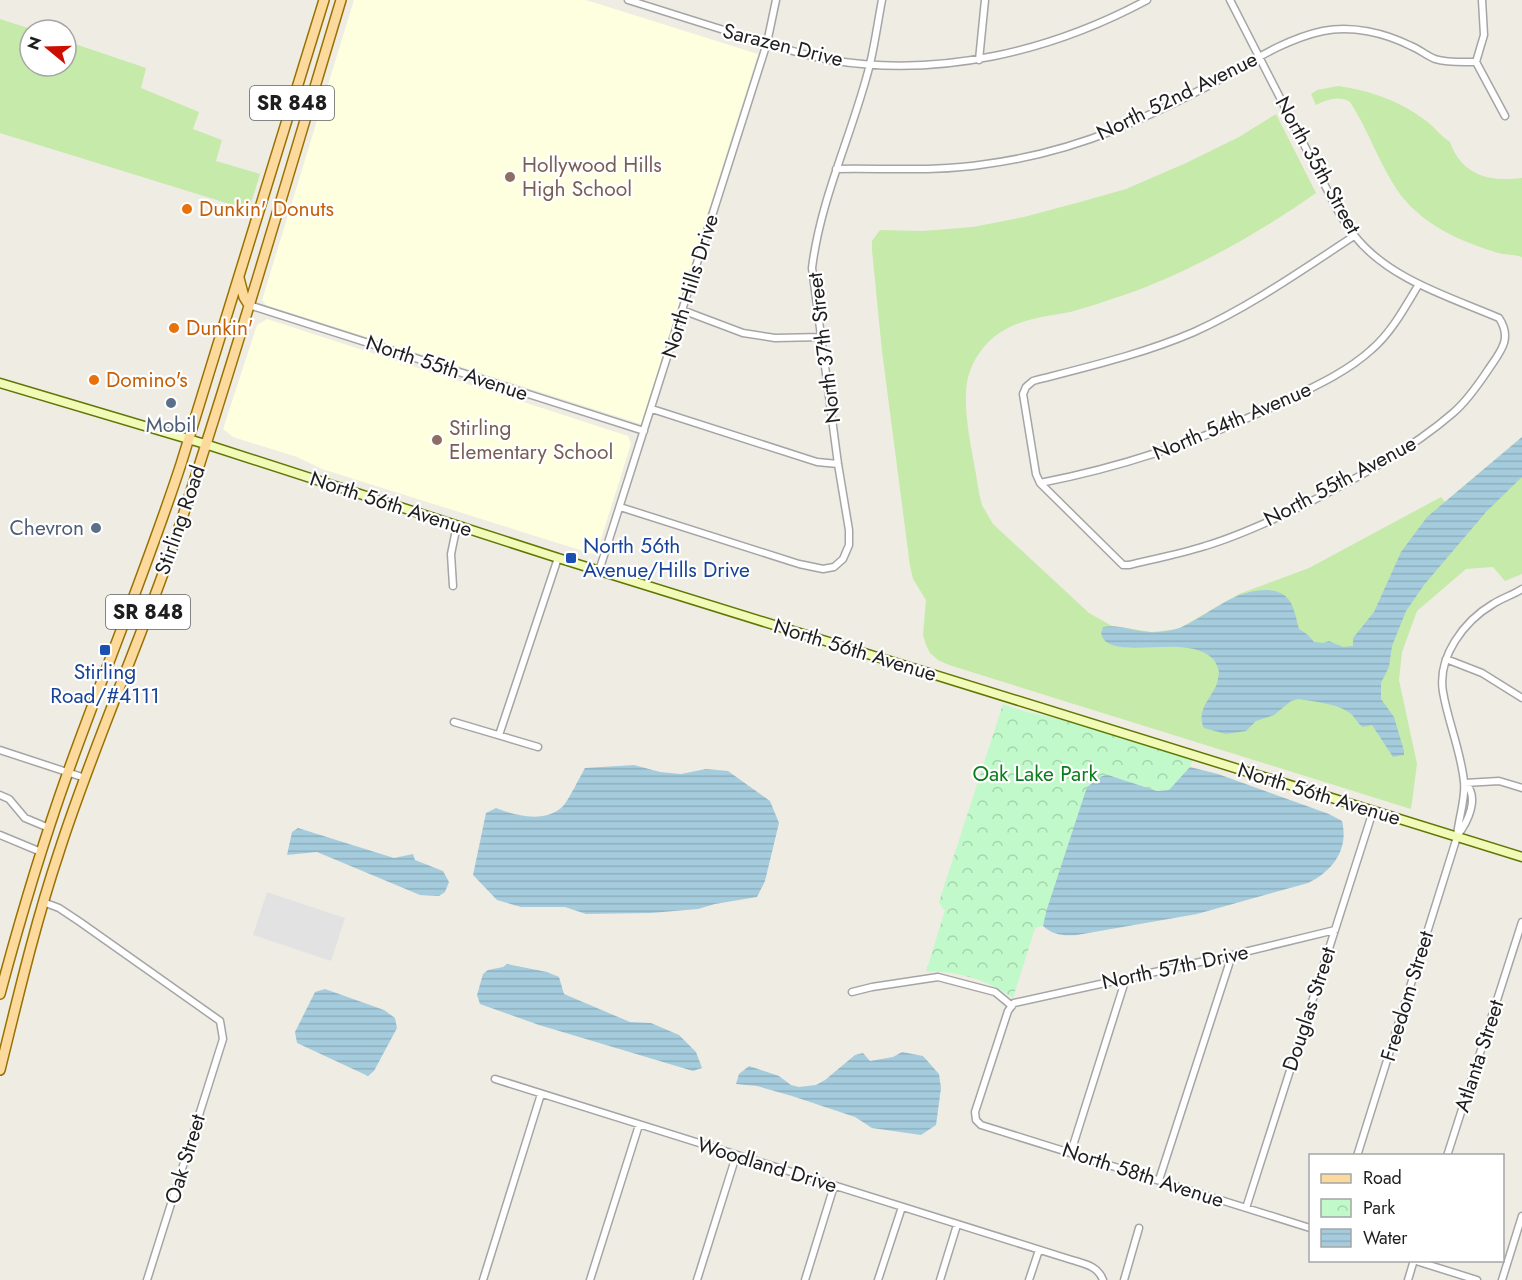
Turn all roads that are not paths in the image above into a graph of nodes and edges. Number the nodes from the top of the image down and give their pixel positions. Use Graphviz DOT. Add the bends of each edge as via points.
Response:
graph roads {
  1 [pos="324,0"];
  2 [pos="341,0"];
  3 [pos="628,0"];
  4 [pos="776,0"];
  5 [pos="882,0"];
  6 [pos="985,0"];
  7 [pos="1147,0"];
  8 [pos="1230,0"];
  9 [pos="1482,0"];
  10 [pos="767,44"];
  11 [pos="1259,56"];
  12 [pos="980,60"];
  13 [pos="1476,62"];
  14 [pos="870,64"];
  15 [pos="1505,116"];
  16 [pos="836,169"];
  17 [pos="1354,236"];
  18 [pos="238,276"];
  19 [pos="1419,284"];
  20 [pos="249,305"];
  21 [pos="682,310"];
  22 [pos="1506,328"];
  23 [pos="822,337"];
  24 [pos="0,383"];
  25 [pos="652,409"];
  26 [pos="644,431"];
  27 [pos="189,439"];
  28 [pos="205,444"];
  29 [pos="838,464"];
  30 [pos="1040,483"];
  31 [pos="620,507"];
  32 [pos="457,525"];
  33 [pos="558,558"];
  34 [pos="599,571"];
  35 [pos="453,586"];
  36 [pos="1521,592"];
  37 [pos="1446,659"];
  38 [pos="1522,698"];
  39 [pos="454,722"];
  40 [pos="499,735"];
  41 [pos="538,747"];
  42 [pos="0,750"];
  43 [pos="68,772"];
  44 [pos="85,778"];
  45 [pos="1465,783"];
  46 [pos="1522,788"];
  47 [pos="0,795"];
  48 [pos="1463,803"];
  49 [pos="1471,806"];
  50 [pos="1373,810"];
  51 [pos="49,828"];
  52 [pos="0,835"];
  53 [pos="1457,837"];
  54 [pos="41,852"];
  55 [pos="1522,857"];
  56 [pos="43,902"];
  57 [pos="1522,922"];
  58 [pos="1335,930"];
  59 [pos="1232,955"];
  60 [pos="1126,978"];
  61 [pos="852,992"];
  62 [pos="0,994"];
  63 [pos="1013,1004"];
  64 [pos="0,1070"];
  65 [pos="495,1079"];
  66 [pos="541,1094"];
  67 [pos="639,1125"];
  68 [pos="1071,1152"];
  69 [pos="1357,1154"];
  70 [pos="1448,1154"];
  71 [pos="736,1156"];
  72 [pos="1159,1180"];
  73 [pos="834,1186"];
  74 [pos="902,1207"];
  75 [pos="1246,1208"];
  76 [pos="1522,1216"];
  77 [pos="957,1225"];
  78 [pos="1309,1227"];
  79 [pos="1139,1228"];
  80 [pos="1039,1250"];
  81 [pos="1414,1262"];
  82 [pos="1417,1262"];
  83 [pos="147,1280"];
  84 [pos="483,1280"];
  85 [pos="590,1280"];
  86 [pos="697,1280"];
  87 [pos="805,1280"];
  88 [pos="878,1280"];
  89 [pos="940,1280"];
  90 [pos="1029,1280"];
  91 [pos="1103,1280"];
  92 [pos="1124,1280"];
  93 [pos="1408,1280"];
  94 [pos="1477,1280"];
  95 [pos="1502,1280"];
  1 -- 18 [label="main road, Stirling Road / SR 848"];
  2 -- 20 [label="main road, Stirling Road / SR 848"];
  3 -- 10 [label="street, Sarazen Drive"];
  4 -- 10 [label="street, North Hills Drive"];
  5 -- 14 [label="street, North 37th Street"];
  6 -- 12 [label="street"];
  7 -- 12 [label="street, Sarazen Drive" via="1072,35"];
  8 -- 11 [label="street, North 35th Street"];
  9 -- 13 [label="street" via="1484,35"];
  10 -- 14 [label="street, Sarazen Drive" via="828,60"];
  10 -- 21 [label="street, North Hills Drive"];
  11 -- 13 [label="street, North 52nd Avenue" via="1294,40 1347,28 1374,33 1450,62"];
  11 -- 16 [label="street, North 52nd Avenue" via="1208,86 1117,129 1054,151 984,165"];
  11 -- 17 [label="street, North 35th Street"];
  12 -- 14 [label="street, Sarazen Drive" via="908,66"];
  13 -- 15 [label="street"];
  14 -- 16 [label="street, North 37th Street"];
  16 -- 23 [label="street, North 37th Street" via="816,238 812,268"];
  17 -- 19 [label="street, North 35th Street" via="1382,262"];
  17 -- 30 [label="street" via="1254,302 1193,332 1117,359 1033,381 1023,394"];
  18 -- 20 [label="main road"];
  18 -- 27 [label="main road, Stirling Road / SR 848"];
  19 -- 22 [label="street, North 35th Street" via="1499,318"];
  19 -- 30 [label="street, North 54th Avenue" via="1397,322 1371,350 1324,382 1188,444 1121,465"];
  20 -- 26 [label="street, North 55th Avenue"];
  20 -- 28 [label="main road, Stirling Road / SR 848"];
  21 -- 23 [label="street" via="743,333 775,338"];
  21 -- 25 [label="street, North Hills Drive"];
  22 -- 30 [label="street, North 55th Avenue" via="1499,353 1478,385 1455,411 1424,436 1370,471 1268,522 1206,546 1123,565"];
  23 -- 29 [label="street, North 37th Street"];
  24 -- 27 [label="street, North 56th Avenue"];
  25 -- 26 [label="street, North Hills Drive"];
  25 -- 29 [label="street" via="817,462"];
  26 -- 31 [label="street, North Hills Drive"];
  27 -- 28 [label="street, North 56th Avenue"];
  27 -- 43 [label="main road, Stirling Road / SR 848" via="156,540"];
  28 -- 32 [label="street, North 56th Avenue"];
  28 -- 44 [label="main road, Stirling Road / SR 848" via="165,568"];
  29 -- 31 [label="street, North 37th Street" via="849,545 834,567 800,564"];
  31 -- 34 [label="street, North Hills Drive"];
  32 -- 33 [label="street, North 56th Avenue"];
  32 -- 35 [label="street" via="451,554"];
  33 -- 34 [label="street, North 56th Avenue"];
  33 -- 40 [label="street"];
  34 -- 50 [label="street, North 56th Avenue"];
  36 -- 37 [label="street" via="1491,605 1465,627"];
  37 -- 38 [label="street" via="1482,673"];
  37 -- 45 [label="street" via="1443,690"];
  39 -- 40 [label="street"];
  40 -- 41 [label="street"];
  42 -- 43 [label="street"];
  43 -- 44 [label="street"];
  43 -- 51 [label="main road, Stirling Road / SR 848"];
  44 -- 56 [label="main road, Stirling Road / SR 848"];
  45 -- 46 [label="street" via="1499,781"];
  45 -- 48 [label="street"];
  45 -- 49 [label="street" via="1471,790"];
  47 -- 51 [label="street" via="9,799 25,819"];
  48 -- 49 [label="street"];
  48 -- 53 [label="street"];
  49 -- 53 [label="street"];
  50 -- 53 [label="street, North 56th Avenue"];
  50 -- 58 [label="street, Douglas Street"];
  51 -- 54 [label="main road, Stirling Road / SR 848"];
  52 -- 54 [label="street"];
  53 -- 55 [label="street, North 56th Avenue"];
  53 -- 69 [label="street, Freedom Street"];
  54 -- 62 [label="main road, Stirling Road / SR 848"];
  56 -- 64 [label="main road, Stirling Road / SR 848"];
  56 -- 83 [label="street, Oak Street" via="59,908 220,1021 223,1038"];
  57 -- 70 [label="street, Atlanta Street"];
  58 -- 59 [label="street, North 57th Drive"];
  58 -- 75 [label="street, Douglas Street"];
  59 -- 60 [label="street, North 57th Drive"];
  59 -- 72 [label="street"];
  60 -- 63 [label="street, North 57th Drive"];
  60 -- 68 [label="street"];
  61 -- 63 [label="street" via="938,977 994,992"];
  63 -- 68 [label="street, North 58th Avenue" via="975,1112 976,1120 981,1125"];
  65 -- 66 [label="street, Woodland Drive"];
  66 -- 67 [label="street, Woodland Drive"];
  66 -- 84 [label="street"];
  67 -- 71 [label="street, Woodland Drive"];
  67 -- 85 [label="street"];
  68 -- 72 [label="street, North 58th Avenue"];
  71 -- 73 [label="street, Woodland Drive"];
  71 -- 86 [label="street"];
  72 -- 75 [label="street, North 58th Avenue"];
  73 -- 74 [label="street, Woodland Drive"];
  73 -- 87 [label="street"];
  74 -- 77 [label="street, Woodland Drive"];
  74 -- 88 [label="street"];
  75 -- 78 [label="street, North 58th Avenue"];
  76 -- 95 [label="street"];
  77 -- 80 [label="street, Woodland Drive"];
  77 -- 89 [label="street"];
  79 -- 92 [label="street"];
  80 -- 90 [label="street"];
  80 -- 91 [label="street, Woodland Drive" via="1092,1267"];
  81 -- 93 [label="street"];
  82 -- 94 [label="street"];
}
